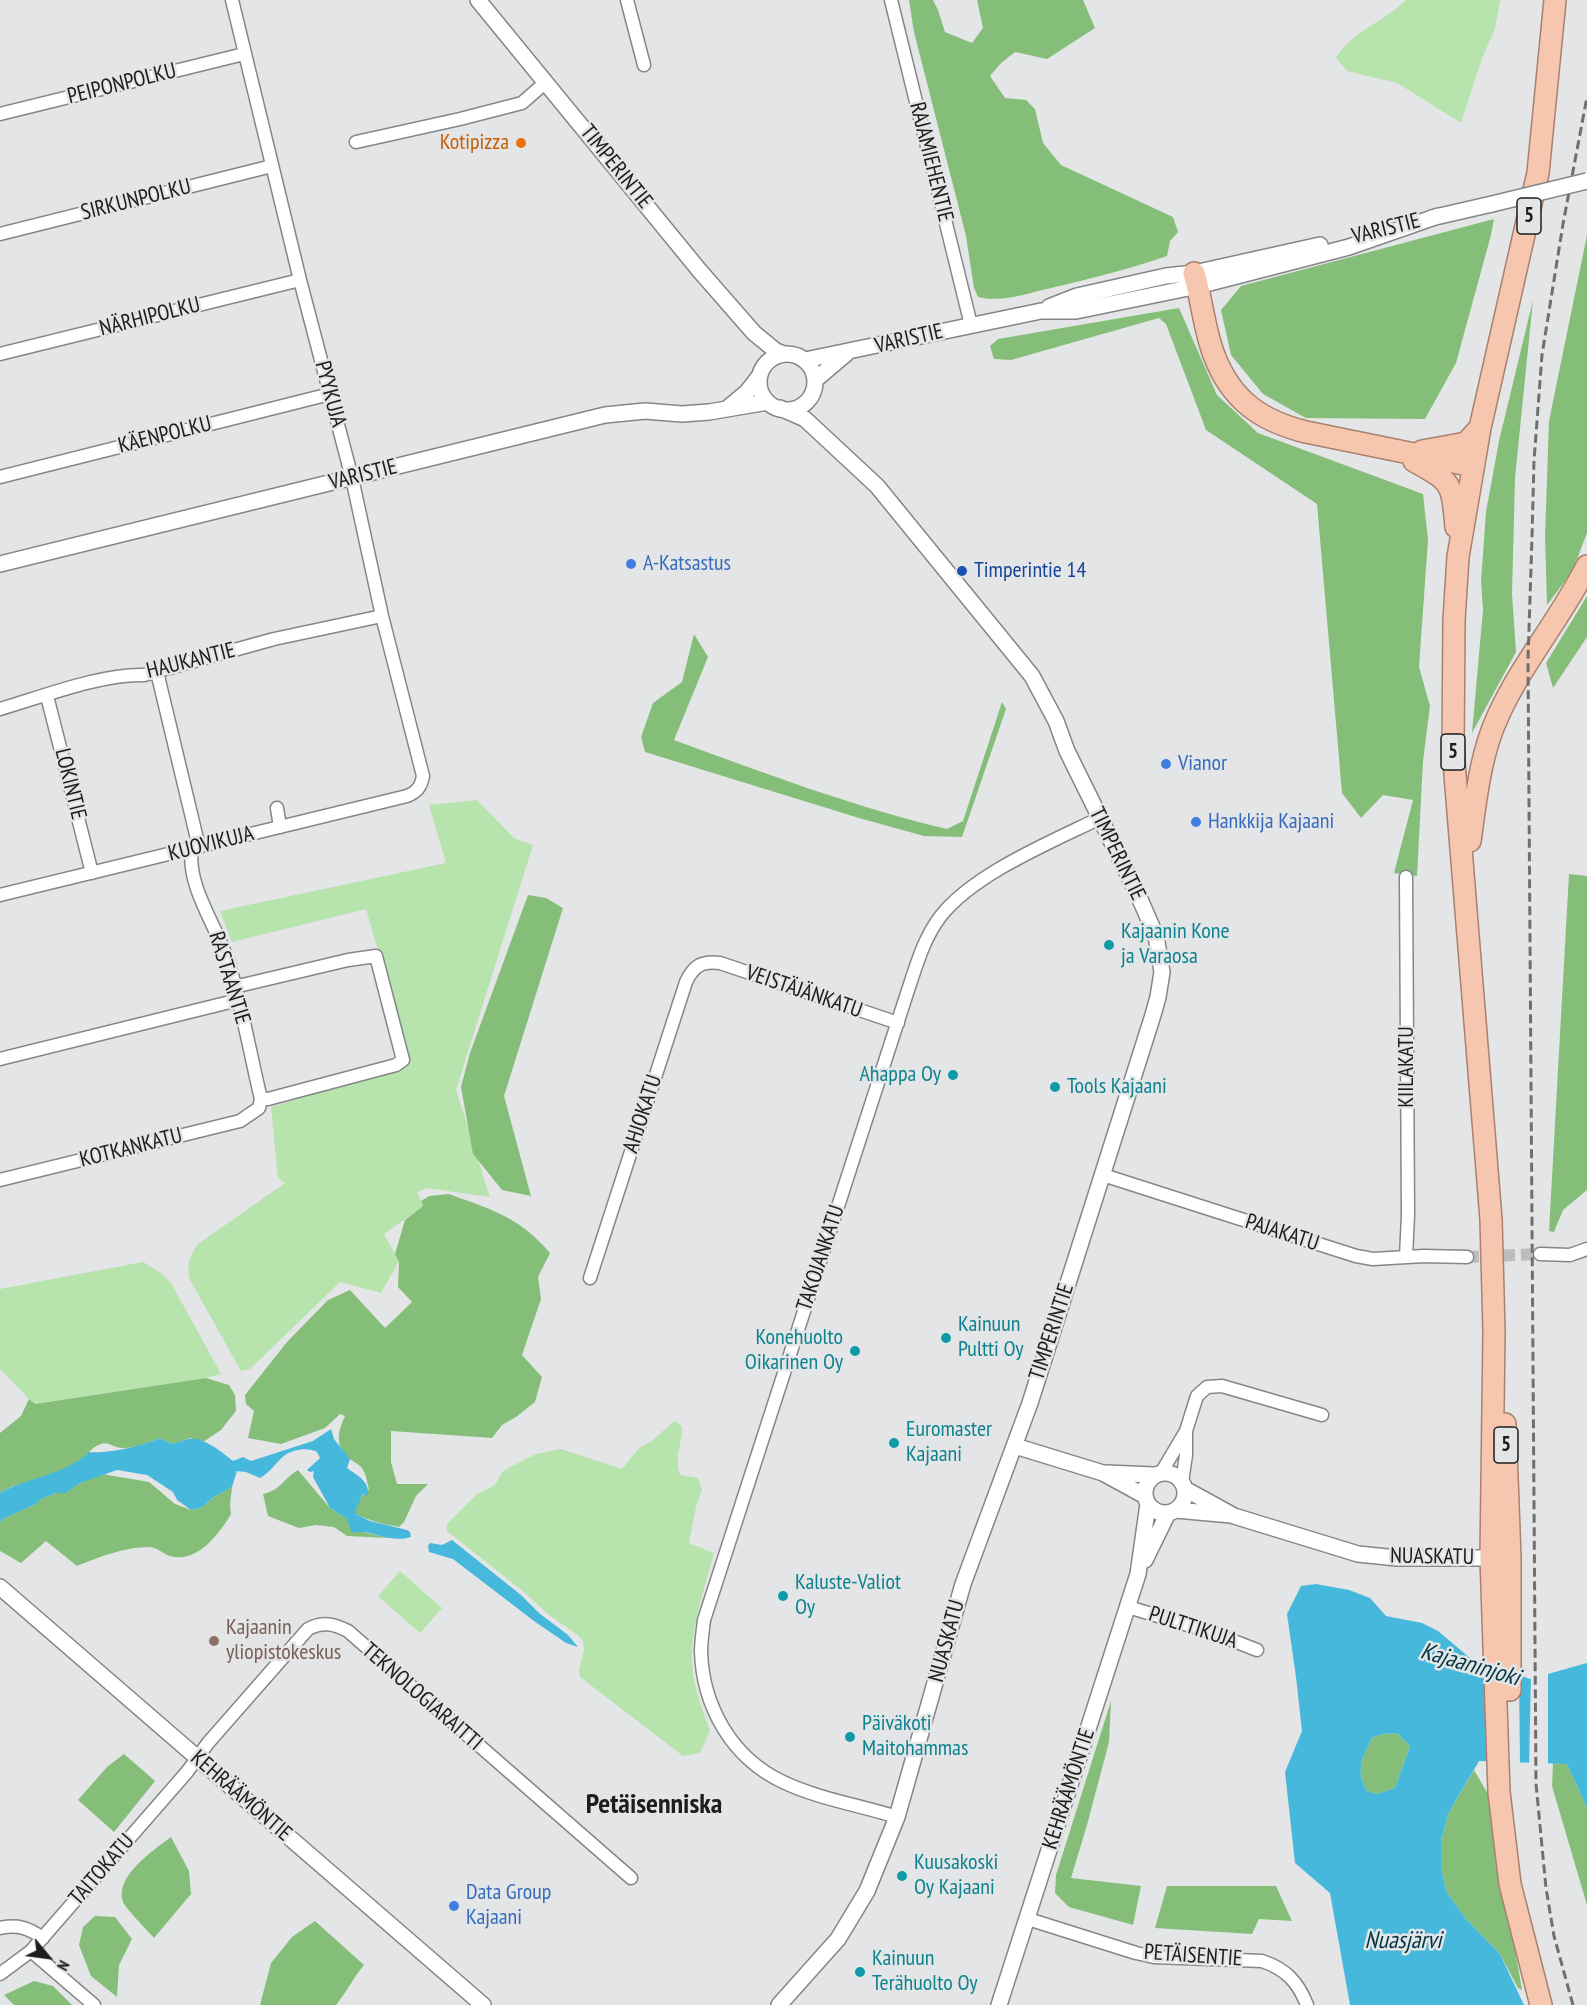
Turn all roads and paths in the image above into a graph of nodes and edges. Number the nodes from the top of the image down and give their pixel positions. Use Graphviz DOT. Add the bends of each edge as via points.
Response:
graph roads {
  1 [pos="232,0"];
  2 [pos="478,0"];
  3 [pos="627,0"];
  4 [pos="891,0"];
  5 [pos="1555,0"];
  6 [pos="244,54"];
  7 [pos="644,66"];
  8 [pos="546,82"];
  9 [pos="0,114"];
  10 [pos="356,142"];
  11 [pos="272,166"];
  12 [pos="1587,181"];
  13 [pos="0,234"];
  14 [pos="300,280"];
  15 [pos="1196,280"];
  16 [pos="971,325"];
  17 [pos="754,333"];
  18 [pos="848,352"];
  19 [pos="0,354"];
  20 [pos="784,354"];
  21 [pos="805,360"];
  22 [pos="761,371"];
  23 [pos="815,380"];
  24 [pos="330,394"];
  25 [pos="810,397"];
  26 [pos="774,405"];
  27 [pos="729,407"];
  28 [pos="1480,428"];
  29 [pos="825,435"];
  30 [pos="1401,451"];
  31 [pos="1473,466"];
  32 [pos="0,477"];
  33 [pos="352,478"];
  34 [pos="1458,557"];
  35 [pos="0,564"];
  36 [pos="1587,566"];
  37 [pos="382,616"];
  38 [pos="157,672"];
  39 [pos="47,696"];
  40 [pos="0,709"];
  41 [pos="420,788"];
  42 [pos="277,808"];
  43 [pos="1100,818"];
  44 [pos="280,827"];
  45 [pos="195,848"];
  46 [pos="92,873"];
  47 [pos="1406,877"];
  48 [pos="1465,883"];
  49 [pos="0,894"];
  50 [pos="709,962"];
  51 [pos="234,987"];
  52 [pos="238,1000"];
  53 [pos="898,1023"];
  54 [pos="0,1059"];
  55 [pos="260,1103"];
  56 [pos="1103,1175"];
  57 [pos="0,1180"];
  58 [pos="1586,1252"];
  59 [pos="1540,1254"];
  60 [pos="1406,1257"];
  61 [pos="1467,1257"];
  62 [pos="590,1278"];
  63 [pos="1322,1415"];
  64 [pos="1186,1431"];
  65 [pos="1015,1446"];
  66 [pos="1103,1473"];
  67 [pos="1157,1474"];
  68 [pos="1183,1485"];
  69 [pos="1146,1500"];
  70 [pos="1172,1511"];
  71 [pos="1234,1516"];
  72 [pos="1500,1558"];
  73 [pos="1138,1574"];
  74 [pos="0,1587"];
  75 [pos="1128,1607"];
  76 [pos="1257,1650"];
  77 [pos="196,1758"];
  78 [pos="897,1817"];
  79 [pos="631,1878"];
  80 [pos="1028,1919"];
  81 [pos="0,1928"];
  82 [pos="43,1938"];
  83 [pos="31,1951"];
  84 [pos="0,1974"];
  85 [pos="94,2005"];
  86 [pos="483,2005"];
  87 [pos="779,2005"];
  88 [pos="999,2005"];
  89 [pos="1307,2005"];
  90 [pos="1541,2005"];
  1 -- 6 [label="street, PYYKUJA"];
  2 -- 8 [label="street, TIMPERINTIE"];
  3 -- 7 [label="street"];
  4 -- 16 [label="street, RAJAMIEHENTIE"];
  5 -- 28 [label="highway, 5" via="1538,173"];
  6 -- 9 [label="street, PEIPONPOLKU"];
  6 -- 11 [label="street, PYYKUJA"];
  8 -- 10 [label="street" via="522,103"];
  8 -- 17 [label="street, TIMPERINTIE"];
  11 -- 13 [label="street, SIRKUNPOLKU"];
  11 -- 14 [label="street, PYYKUJA"];
  12 -- 15 [label="street, VARISTIE, bridge"];
  14 -- 19 [label="street, NÄRHIPOLKU"];
  14 -- 24 [label="street, PYYKUJA"];
  15 -- 16 [label="street, VARISTIE" via="1166,276 1077,296 1041,311"];
  15 -- 30 [label="highway" via="1213,355 1229,386 1258,414 1281,426"];
  16 -- 18 [label="street, VARISTIE"];
  17 -- 20 [label="street, TIMPERINTIE"];
  17 -- 22 [label="street, TIMPERINTIE"];
  18 -- 21 [label="street, VARISTIE"];
  18 -- 23 [label="street"];
  20 -- 21 [label="street"];
  20 -- 22 [label="street" via="776,356"];
  21 -- 23 [label="street"];
  22 -- 26 [label="street" via="761,392"];
  22 -- 27 [label="street" via="747,392"];
  23 -- 25 [label="street"];
  24 -- 32 [label="street, KÄENPOLKU"];
  24 -- 33 [label="street, PYYKUJA"];
  25 -- 26 [label="street" via="797,408"];
  25 -- 29 [label="street, TIMPERINTIE"];
  26 -- 27 [label="street, VARISTIE"];
  26 -- 29 [label="street, TIMPERINTIE" via="805,419"];
  27 -- 33 [label="street, VARISTIE" via="682,414 645,411 605,415"];
  28 -- 30 [label="highway" via="1466,443"];
  28 -- 31 [label="highway, 5"];
  29 -- 43 [label="street, TIMPERINTIE" via="878,486 1032,676"];
  30 -- 31 [label="highway"];
  30 -- 34 [label="highway" via="1442,476 1451,489"];
  31 -- 34 [label="highway, 5"];
  33 -- 35 [label="street, VARISTIE"];
  33 -- 37 [label="street, PYYKUJA"];
  34 -- 48 [label="highway, 5" via="1453,750"];
  36 -- 48 [label="highway" via="1497,717 1478,779"];
  37 -- 38 [label="street, HAUKANTIE" via="274,639"];
  37 -- 41 [label="street, PYYKUJA" via="423,776"];
  38 -- 39 [label="street, HAUKANTIE" via="128,675"];
  38 -- 45 [label="street, RASTAANTIE"];
  39 -- 40 [label="street, HAUKANTIE"];
  39 -- 46 [label="street, LOKINTIE"];
  41 -- 44 [label="street, KUOVIKUJA" via="407,796"];
  42 -- 44 [label="street"];
  43 -- 53 [label="street, TAKOJANKATU" via="1001,869 953,901 924,945"];
  43 -- 56 [label="street, TIMPERINTIE" via="1156,936 1162,972 1158,997"];
  44 -- 45 [label="street, KUOVIKUJA"];
  45 -- 46 [label="street, KUOVIKUJA"];
  45 -- 51 [label="street, RASTAANTIE" via="190,861 196,884 224,950"];
  46 -- 49 [label="street, KUOVIKUJA"];
  47 -- 60 [label="street, KIILAKATU"];
  48 -- 72 [label="highway, 5" via="1491,1219 1494,1332 1504,1400"];
  50 -- 53 [label="street, VEISTÄJÄNKATU"];
  50 -- 62 [label="street, AHJOKATU" via="695,968 686,982"];
  51 -- 52 [label="street, RASTAANTIE"];
  51 -- 55 [label="street, KOTKANKATU" via="375,956 403,1060"];
  52 -- 54 [label="street"];
  52 -- 55 [label="street, RASTAANTIE"];
  53 -- 78 [label="street, TAKOJANKATU" via="713,1589 701,1651 711,1704 726,1732 750,1762 800,1789"];
  55 -- 57 [label="street, KOTKANKATU" via="240,1121"];
  56 -- 60 [label="street, PAJAKATU" via="1356,1256"];
  56 -- 65 [label="street, TIMPERINTIE"];
  58 -- 59 [label="street"];
  60 -- 61 [label="street, PAJAKATU"];
  63 -- 64 [label="street" via="1222,1386 1207,1388 1197,1396"];
  64 -- 67 [label="street"];
  64 -- 68 [label="street"];
  65 -- 66 [label="street"];
  65 -- 78 [label="street, NUASKATU" via="963,1584"];
  66 -- 67 [label="street"];
  66 -- 69 [label="street"];
  67 -- 68 [label="street" via="1173,1474"];
  67 -- 69 [label="street" via="1146,1484"];
  68 -- 70 [label="street" via="1184,1501"];
  68 -- 71 [label="street, NUASKATU"];
  69 -- 70 [label="street" via="1157,1511"];
  69 -- 73 [label="street, KEHRÄÄMÖNTIE"];
  70 -- 71 [label="street, NUASKATU"];
  70 -- 73 [label="street, KEHRÄÄMÖNTIE"];
  71 -- 72 [label="street, NUASKATU" via="1358,1554"];
  72 -- 90 [label="highway, 5" via="1505,1792 1530,1965"];
  73 -- 75 [label="street, KEHRÄÄMÖNTIE"];
  74 -- 77 [label="street, KEHRÄÄMÖNTIE"];
  75 -- 76 [label="street, PULTTIKUJA"];
  75 -- 80 [label="street, KEHRÄÄMÖNTIE"];
  77 -- 79 [label="street, TEKNOLOGIARAITTI" via="308,1629 326,1623 336,1625 348,1631"];
  77 -- 82 [label="street, TAITOKATU"];
  77 -- 86 [label="street, KEHRÄÄMÖNTIE"];
  78 -- 87 [label="street, NUASKATU" via="867,1891 838,1939"];
  80 -- 88 [label="street, KEHRÄÄMÖNTIE"];
  80 -- 89 [label="street, PETÄISENTIE" via="1154,1957 1262,1961 1290,1975"];
  81 -- 82 [label="street" via="26,1927"];
  82 -- 83 [label="street, TAITOKATU"];
  83 -- 84 [label="street, TAITOKATU"];
  83 -- 85 [label="street"];
}
